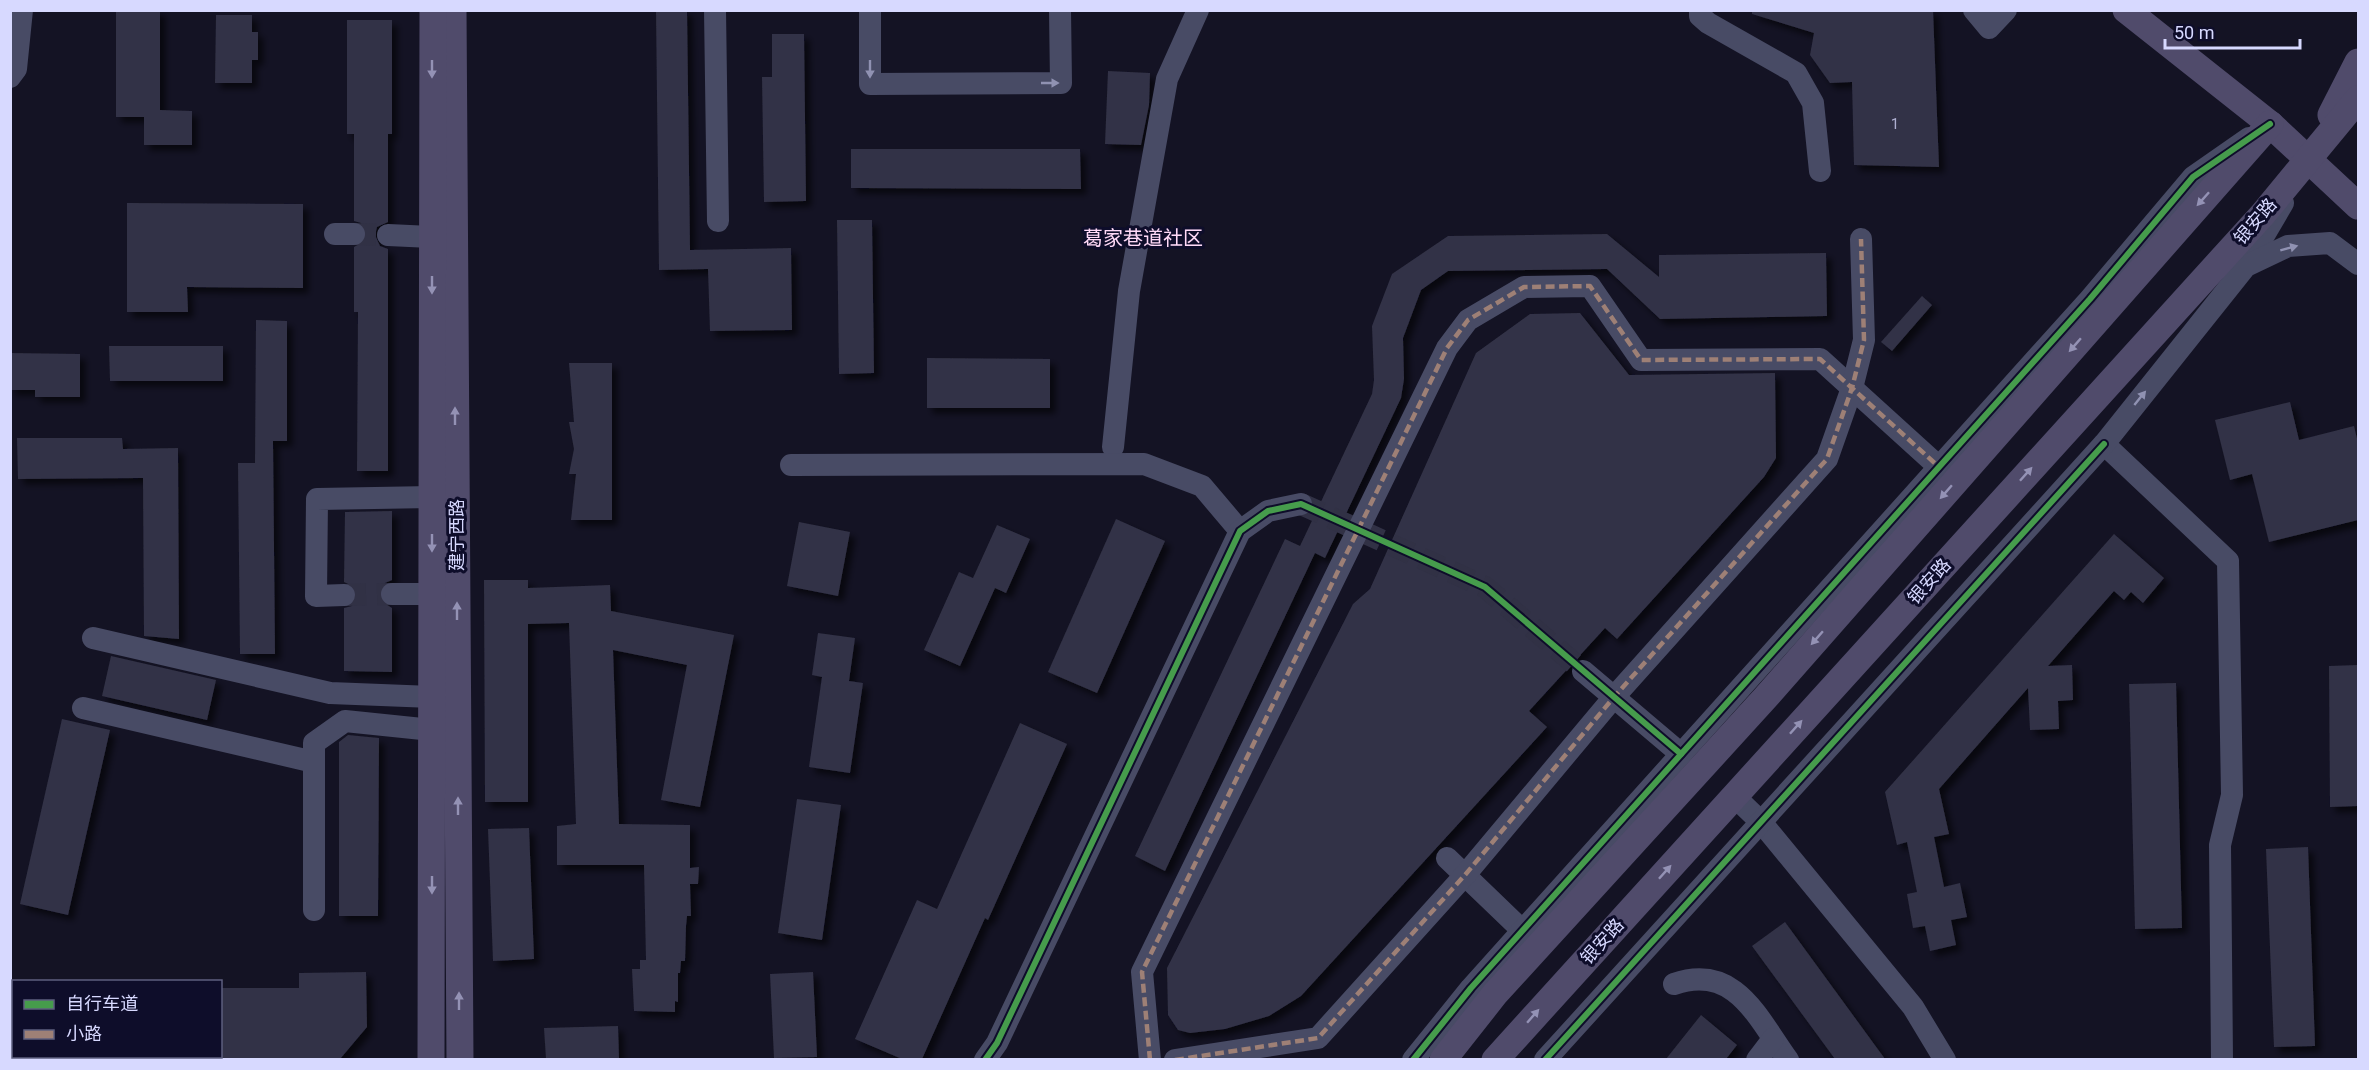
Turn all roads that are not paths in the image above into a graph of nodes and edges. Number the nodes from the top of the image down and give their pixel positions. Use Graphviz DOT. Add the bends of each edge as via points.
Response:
graph roads {
  1 [pos="22,10"];
  2 [pos="433,10"];
  3 [pos="453,10"];
  4 [pos="715,10"];
  5 [pos="870,10"];
  6 [pos="1060,10"];
  7 [pos="1198,10"];
  8 [pos="1700,10"];
  9 [pos="1974,10"];
  10 [pos="2006,10"];
  11 [pos="2126,10"];
  12 [pos="2358,62"];
  13 [pos="10,77"];
  14 [pos="2358,99"];
  15 [pos="2270,124"];
  16 [pos="2308,159"];
  17 [pos="1820,171"];
  18 [pos="2358,195"];
  19 [pos="2358,206"];
  20 [pos="718,221"];
  21 [pos="388,235"];
  22 [pos="431,237"];
  23 [pos="1861,239"];
  24 [pos="2358,264"];
  25 [pos="2246,266"];
  26 [pos="1852,388"];
  27 [pos="2104,444"];
  28 [pos="1113,447"];
  29 [pos="791,465"];
  30 [pos="1939,467"];
  31 [pos="432,497"];
  32 [pos="1301,504"];
  33 [pos="1240,531"];
  34 [pos="392,594"];
  35 [pos="432,594"];
  36 [pos="344,595"];
  37 [pos="93,638"];
  38 [pos="1583,671"];
  39 [pos="432,697"];
  40 [pos="1614,697"];
  41 [pos="83,708"];
  42 [pos="432,730"];
  43 [pos="1682,754"];
  44 [pos="314,762"];
  45 [pos="1734,796"];
  46 [pos="1761,822"];
  47 [pos="1447,858"];
  48 [pos="1465,875"];
  49 [pos="314,910"];
  50 [pos="1523,931"];
  51 [pos="1674,984"];
  52 [pos="1773,1039"];
  53 [pos="994,1054"];
  54 [pos="1936,1056"];
  55 [pos="431,1059"];
  56 [pos="460,1059"];
  57 [pos="1150,1059"];
  58 [pos="1175,1059"];
  59 [pos="1413,1059"];
  60 [pos="1443,1059"];
  61 [pos="1495,1059"];
  62 [pos="1545,1059"];
  63 [pos="1757,1059"];
  64 [pos="1788,1059"];
  65 [pos="2222,1059"];
  1 -- 13 [label="street" via="16,69"];
  2 -- 22 [label="main road, 建宁西路, one-way"];
  56 -- 3 [label="main road, 建宁西路, one-way"];
  4 -- 20 [label="street"];
  5 -- 6 [label="street, one-way" via="870,84 1060,83"];
  7 -- 28 [label="street" via="1167,79 1129,291"];
  8 -- 17 [label="street" via="1708,23 1796,73 1813,103"];
  9 -- 10 [label="street" via="1989,28"];
  11 -- 15 [label="main road"];
  12 -- 16 [label="main road"];
  14 -- 16 [label="main road, 银安路"];
  15 -- 16 [label="main road"];
  15 -- 30 [label="street" via="2193,177"];
  15 -- 60 [label="main road, one-way" via="1766,697 1496,994"];
  16 -- 18 [label="street"];
  16 -- 19 [label="main road"];
  16 -- 25 [label="street"];
  45 -- 16 [label="main road, 银安路, one-way" via="2255,223"];
  21 -- 22 [label="street"];
  22 -- 31 [label="main road, 建宁西路, one-way"];
  23 -- 26 [label="street" via="1863,340"];
  25 -- 24 [label="street, one-way" via="2288,246 2330,243"];
  27 -- 25 [label="street, one-way"];
  26 -- 30 [label="street"];
  26 -- 40 [label="street" via="1827,459"];
  26 -- 57 [label="street" via="1820,359 1641,360 1590,286 1524,287 1468,321 1447,348 1142,972"];
  27 -- 46 [label="street"];
  27 -- 65 [label="street" via="2228,561 2232,795 2220,845"];
  29 -- 33 [label="street" via="1144,464 1202,486"];
  30 -- 43 [label="street"];
  31 -- 35 [label="main road, 建宁西路, one-way"];
  31 -- 36 [label="street" via="317,499 316,596"];
  32 -- 33 [label="street" via="1268,511"];
  33 -- 53 [label="street"];
  34 -- 35 [label="street"];
  35 -- 39 [label="main road, 建宁西路"];
  37 -- 39 [label="street" via="330,693"];
  38 -- 40 [label="street"];
  39 -- 42 [label="main road, 建宁西路"];
  40 -- 43 [label="street"];
  40 -- 48 [label="street"];
  41 -- 44 [label="street"];
  42 -- 44 [label="street" via="345,721 314,743"];
  42 -- 55 [label="main road, 建宁西路, one-way"];
  43 -- 50 [label="street"];
  44 -- 49 [label="street"];
  45 -- 46 [label="street"];
  61 -- 45 [label="main road, 银安路, one-way"];
  46 -- 54 [label="street" via="1913,1007"];
  46 -- 62 [label="street"];
  47 -- 48 [label="street"];
  48 -- 50 [label="street"];
  48 -- 58 [label="street" via="1318,1038"];
  50 -- 59 [label="street"];
  51 -- 52 [label="street" via="1701,978 1728,985"];
  52 -- 63 [label="street"];
  52 -- 64 [label="street"];
}
